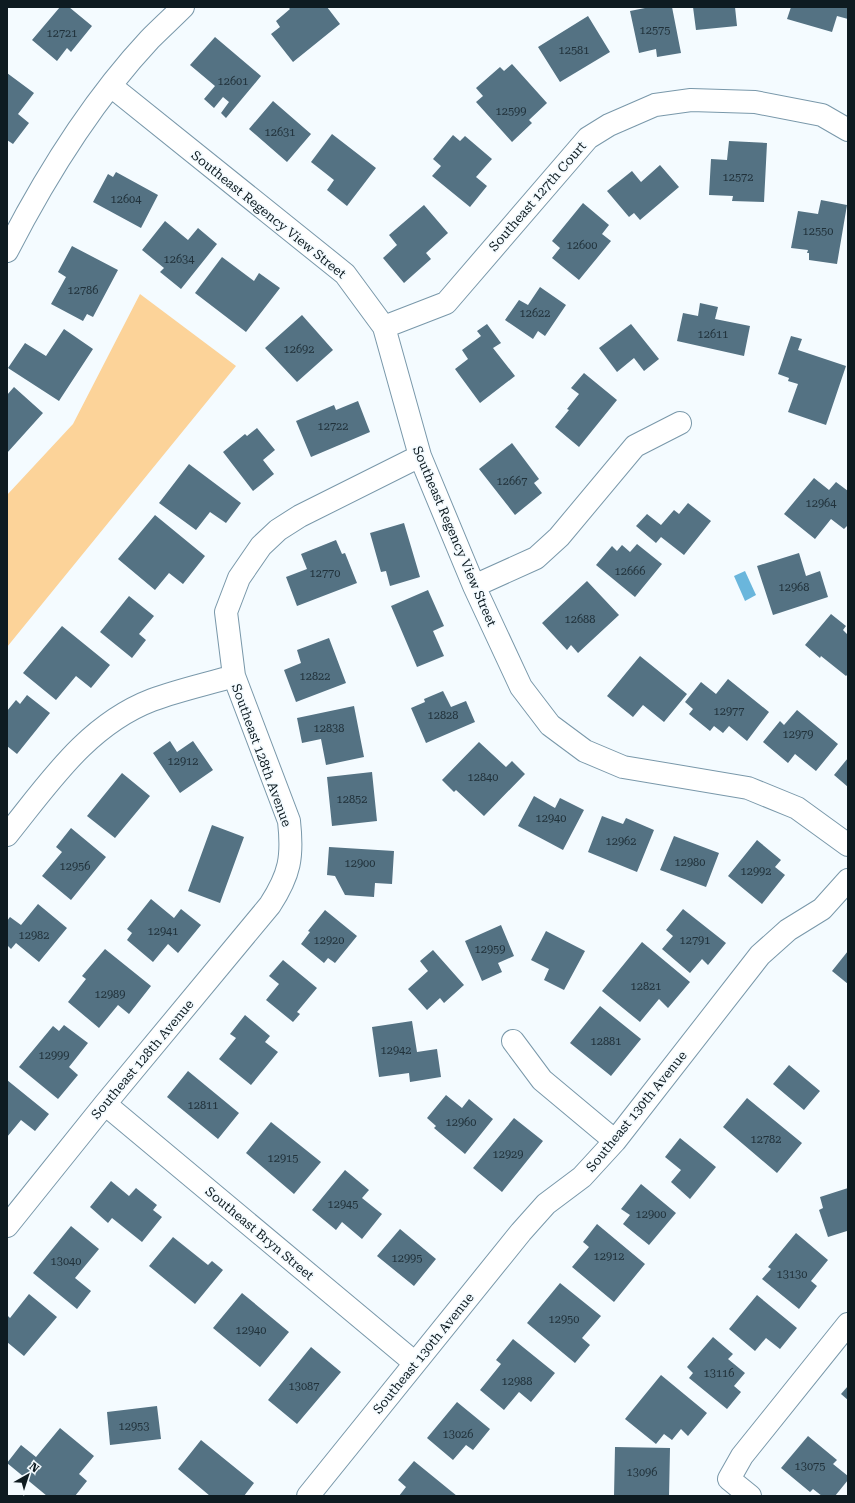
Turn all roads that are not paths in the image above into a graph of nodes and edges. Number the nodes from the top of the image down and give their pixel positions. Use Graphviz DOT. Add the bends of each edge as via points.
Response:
graph roads {
  1 [pos="183,7"];
  2 [pos="110,86"];
  3 [pos="848,130"];
  4 [pos="7,251"];
  5 [pos="384,327"];
  6 [pos="680,423"];
  7 [pos="420,456"];
  8 [pos="474,586"];
  9 [pos="234,676"];
  10 [pos="7,836"];
  11 [pos="848,844"];
  12 [pos="848,880"];
  13 [pos="513,1041"];
  14 [pos="105,1104"];
  15 [pos="615,1141"];
  16 [pos="10,1215"];
  17 [pos="848,1324"];
  18 [pos="415,1363"];
  19 [pos="308,1496"];
  20 [pos="750,1496"];
  1 -- 2 [label="street" via="150,39"];
  2 -- 4 [label="street" via="66,147 31,203"];
  2 -- 5 [label="street, Southeast Regency View Street" via="345,274"];
  3 -- 5 [label="street, Southeast 127th Court" via="822,115 755,102 690,100 655,105 628,116 588,138 446,303"];
  5 -- 7 [label="street, Southeast Regency View Street"];
  6 -- 8 [label="street" via="635,446 560,537 536,558"];
  7 -- 8 [label="street, Southeast Regency View Street"];
  7 -- 9 [label="street, Southeast 128th Avenue" via="300,516 278,530 261,546 239,578 226,612"];
  8 -- 11 [label="street, Southeast Regency View Street" via="521,687 550,725 585,751 623,767 748,788 797,808"];
  9 -- 10 [label="street" via="152,700 115,719 86,741 65,763"];
  9 -- 14 [label="street, Southeast 128th Avenue" via="289,821 291,846 287,871 281,889 270,905"];
  12 -- 15 [label="street, Southeast 130th Avenue" via="822,909 788,930 760,955"];
  13 -- 15 [label="street" via="542,1080"];
  14 -- 16 [label="street, Southeast 128th Avenue"];
  14 -- 18 [label="street, Southeast Bryn Street"];
  15 -- 18 [label="street, Southeast 130th Avenue" via="582,1177 546,1204"];
  17 -- 20 [label="street" via="742,1456 729,1479"];
  18 -- 19 [label="street, Southeast 130th Avenue"];
}
